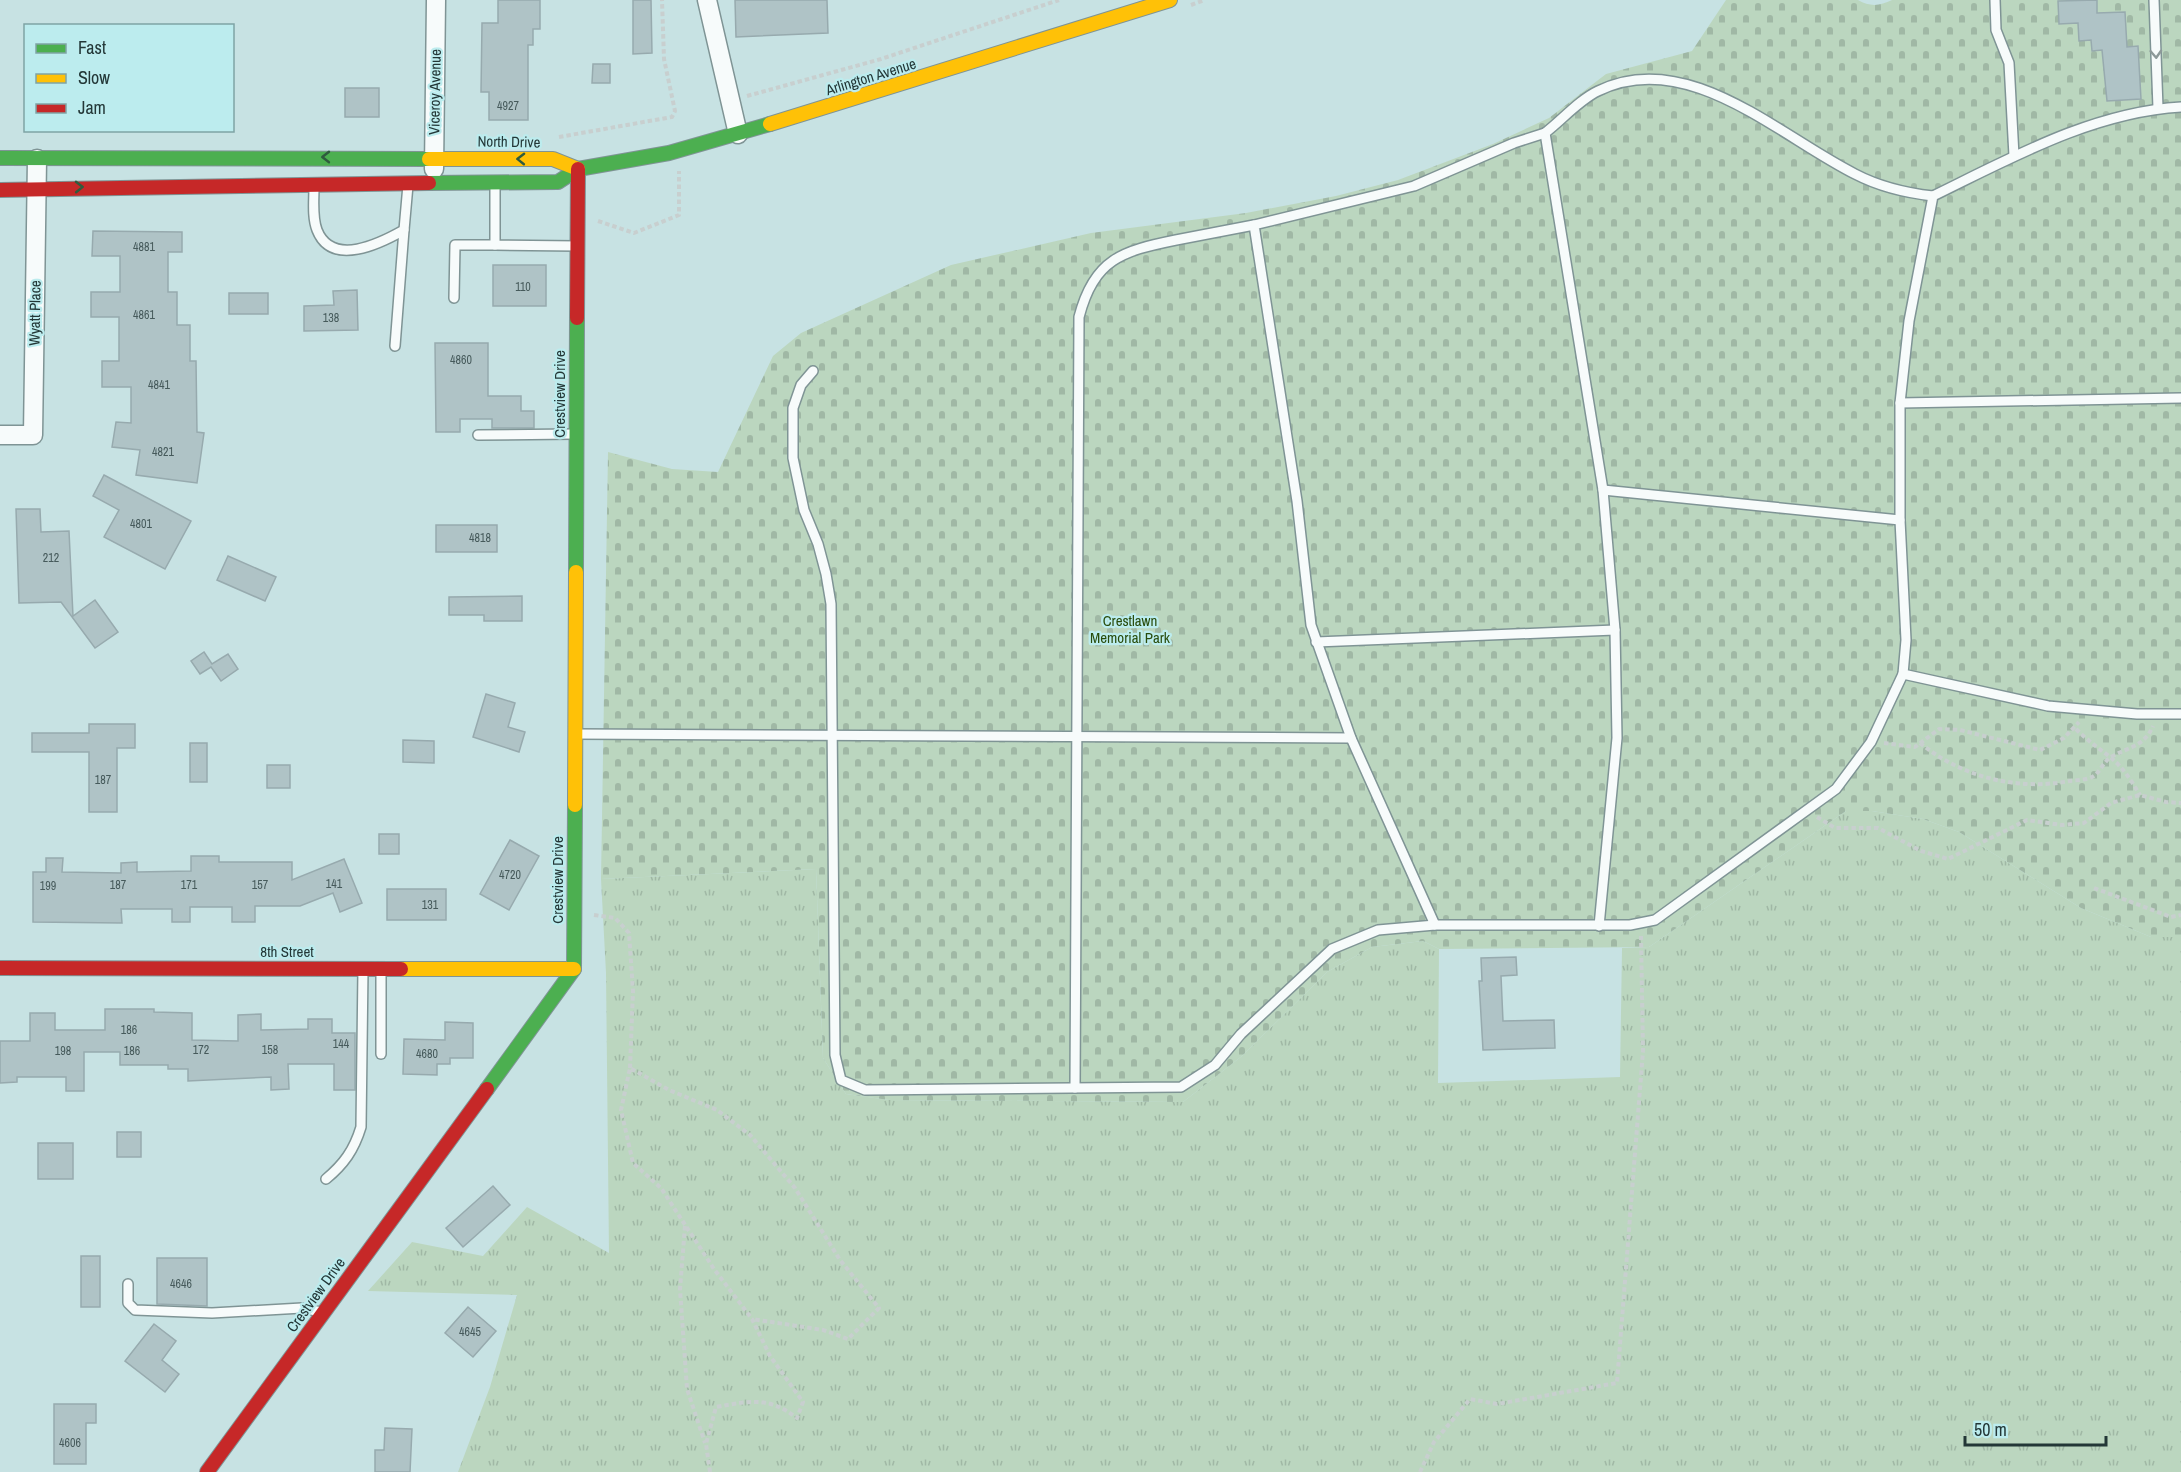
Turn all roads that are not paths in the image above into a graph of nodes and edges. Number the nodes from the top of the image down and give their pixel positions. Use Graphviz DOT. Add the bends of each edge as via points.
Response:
graph roads {
  1 [pos="436,0"];
  2 [pos="707,0"];
  3 [pos="1170,0"];
  4 [pos="1995,0"];
  5 [pos="2154,0"];
  6 [pos="2181,107"];
  7 [pos="2158,108"];
  8 [pos="1545,133"];
  9 [pos="738,134"];
  10 [pos="2014,156"];
  11 [pos="434,157"];
  12 [pos="0,158"];
  13 [pos="37,159"];
  14 [pos="578,169"];
  15 [pos="314,183"];
  16 [pos="408,183"];
  17 [pos="434,183"];
  18 [pos="495,183"];
  19 [pos="37,188"];
  20 [pos="0,190"];
  21 [pos="1933,196"];
  22 [pos="1254,225"];
  23 [pos="404,230"];
  24 [pos="495,245"];
  25 [pos="578,246"];
  26 [pos="454,298"];
  27 [pos="395,346"];
  28 [pos="813,371"];
  29 [pos="2181,398"];
  30 [pos="1900,403"];
  31 [pos="577,434"];
  32 [pos="0,435"];
  33 [pos="478,435"];
  34 [pos="1603,490"];
  35 [pos="1900,520"];
  36 [pos="1615,630"];
  37 [pos="1316,642"];
  38 [pos="1903,674"];
  39 [pos="2181,714"];
  40 [pos="576,734"];
  41 [pos="834,735"];
  42 [pos="1075,736"];
  43 [pos="1351,738"];
  44 [pos="1435,926"];
  45 [pos="1599,926"];
  46 [pos="0,968"];
  47 [pos="363,969"];
  48 [pos="381,969"];
  49 [pos="574,969"];
  50 [pos="381,1054"];
  51 [pos="1075,1088"];
  52 [pos="326,1179"];
  53 [pos="128,1284"];
  54 [pos="323,1313"];
  55 [pos="207,1472"];
  1 -- 11 [label="street, Viceroy Avenue"];
  2 -- 9 [label="street"];
  3 -- 9 [label="street, Arlington Avenue"];
  4 -- 10 [label="lane" via="1996,30 2009,63"];
  5 -- 7 [label="lane, one-way"];
  6 -- 7 [label="lane"];
  7 -- 10 [label="lane" via="2100,121"];
  8 -- 21 [label="lane" via="1598,91 1636,80 1672,79 1705,88 1856,175 1904,193"];
  8 -- 22 [label="lane" via="1414,186"];
  8 -- 34 [label="lane"];
  9 -- 14 [label="street, Arlington Avenue" via="679,150"];
  10 -- 21 [label="lane"];
  11 -- 13 [label="street, North Drive, one-way"];
  14 -- 11 [label="street, North Drive, one-way" via="553,159"];
  11 -- 17 [label="street, Viceroy Avenue"];
  12 -- 13 [label="street, North Drive"];
  13 -- 19 [label="street, Wyatt Place"];
  14 -- 18 [label="street" via="558,182"];
  14 -- 25 [label="street, Crestview Drive"];
  15 -- 16 [label="street"];
  19 -- 15 [label="street, one-way"];
  15 -- 23 [label="lane" via="317,228 332,246 362,249"];
  16 -- 17 [label="street"];
  16 -- 23 [label="lane"];
  17 -- 18 [label="street"];
  18 -- 24 [label="lane"];
  19 -- 20 [label="street"];
  19 -- 32 [label="street, Wyatt Place" via="33,435"];
  21 -- 30 [label="lane" via="1908,321"];
  22 -- 37 [label="lane"];
  22 -- 42 [label="lane" via="1132,249 1104,267 1085,292 1078,317"];
  23 -- 27 [label="lane"];
  24 -- 25 [label="lane"];
  24 -- 26 [label="lane" via="455,245"];
  25 -- 31 [label="street, Crestview Drive"];
  28 -- 41 [label="lane" via="801,385 795,402 793,458 804,510 818,544 830,594"];
  29 -- 30 [label="lane"];
  30 -- 35 [label="lane"];
  31 -- 33 [label="lane"];
  31 -- 40 [label="street, Crestview Drive"];
  34 -- 35 [label="lane"];
  34 -- 36 [label="lane"];
  35 -- 38 [label="lane" via="1906,640"];
  36 -- 37 [label="lane"];
  36 -- 45 [label="lane" via="1617,738"];
  37 -- 43 [label="lane"];
  38 -- 39 [label="lane" via="2048,706"];
  38 -- 45 [label="lane" via="1871,742 1836,789 1655,920"];
  40 -- 41 [label="lane"];
  40 -- 49 [label="street, Crestview Drive"];
  41 -- 42 [label="lane"];
  41 -- 51 [label="lane" via="835,1055 841,1080 865,1090"];
  42 -- 43 [label="lane"];
  42 -- 51 [label="lane"];
  43 -- 44 [label="lane"];
  44 -- 45 [label="lane"];
  44 -- 51 [label="lane" via="1378,930 1332,949 1242,1034 1215,1065 1181,1087"];
  46 -- 47 [label="street, 8th Street"];
  47 -- 48 [label="street, 8th Street"];
  47 -- 52 [label="lane" via="361,1127 344,1164"];
  48 -- 49 [label="street, 8th Street"];
  48 -- 50 [label="lane"];
  49 -- 54 [label="street, Crestview Drive"];
  53 -- 54 [label="lane" via="128,1303 135,1310 302,1308"];
  54 -- 55 [label="street, Crestview Drive"];
}
